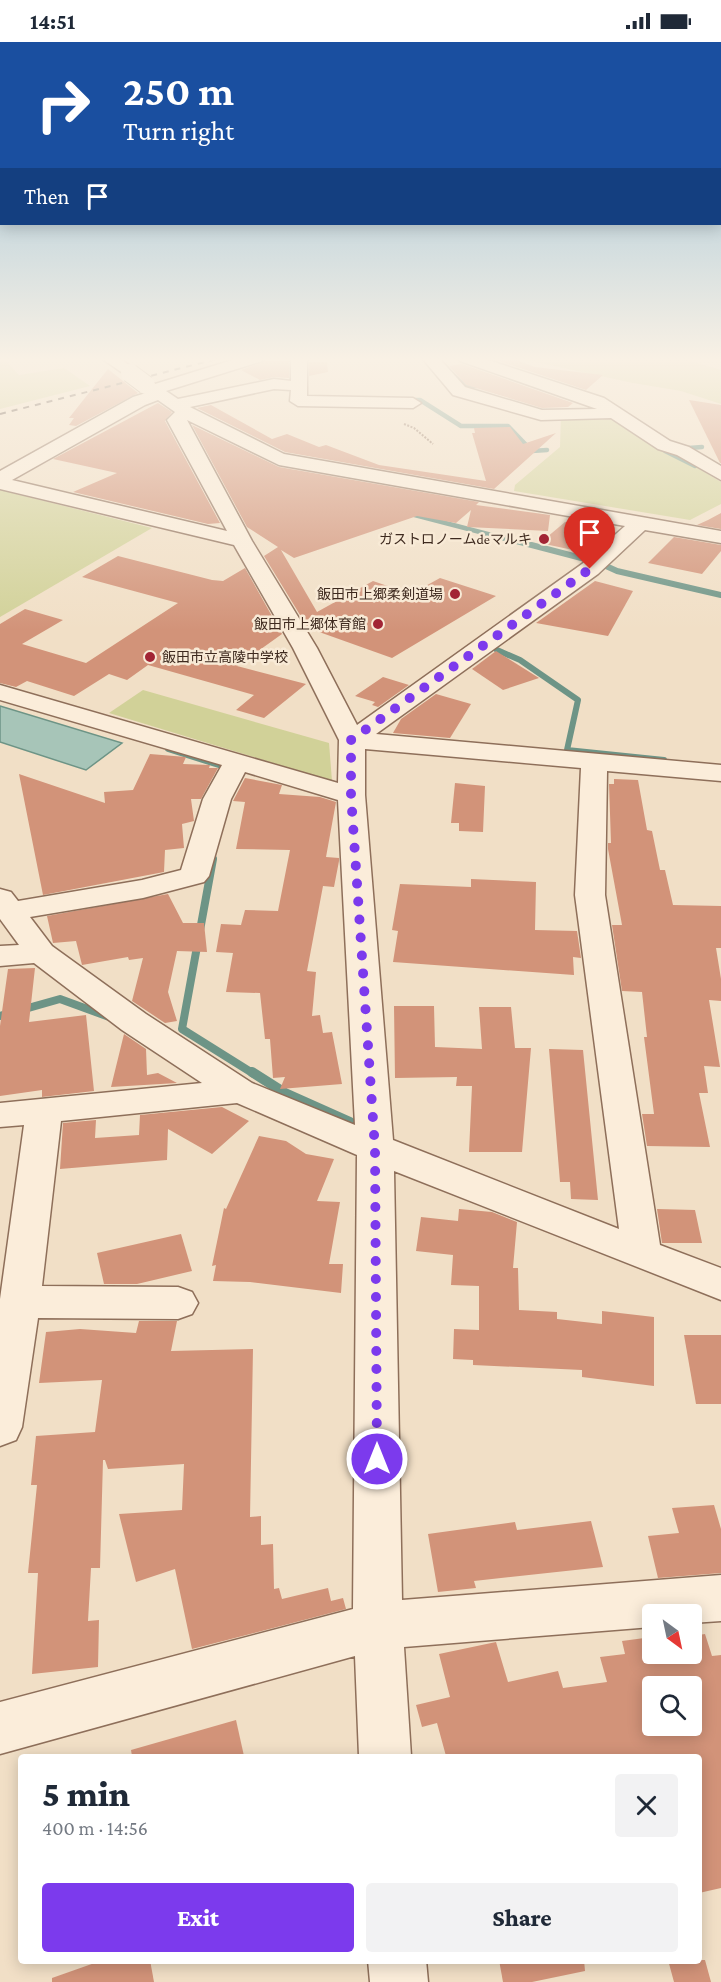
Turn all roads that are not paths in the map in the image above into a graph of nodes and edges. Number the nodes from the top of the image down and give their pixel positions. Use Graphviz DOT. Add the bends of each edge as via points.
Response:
graph roads {
  1 [pos="57,449"];
  2 [pos="191,449"];
  3 [pos="256,449"];
  4 [pos="675,449"];
  5 [pos="706,449"];
  6 [pos="683,451"];
  7 [pos="721,474"];
  8 [pos="0,481"];
  9 [pos="641,522"];
  10 [pos="721,537"];
  11 [pos="242,542"];
  12 [pos="0,692"];
  13 [pos="351,740"];
  14 [pos="594,761"];
  15 [pos="237,762"];
  16 [pos="721,774"];
  17 [pos="351,795"];
  18 [pos="6,905"];
  19 [pos="41,953"];
  20 [pos="0,957"];
  21 [pos="240,1091"];
  22 [pos="44,1110"];
  23 [pos="0,1115"];
  24 [pos="375,1149"];
  25 [pos="642,1254"];
  26 [pos="721,1284"];
  27 [pos="178,1303"];
  28 [pos="13,1308"];
  29 [pos="0,1427"];
  30 [pos="721,1599"];
  31 [pos="378,1626"];
  32 [pos="0,1728"];
  33 [pos="385,1754"];
  34 [pos="397,1964"];
  35 [pos="399,1982"];
  1 -- 8 [label="street"];
  2 -- 11 [label="street"];
  3 -- 9 [label="street" via="290,462"];
  4 -- 6 [label="street"];
  5 -- 6 [label="street"];
  6 -- 7 [label="street"];
  8 -- 11 [label="street"];
  9 -- 10 [label="street"];
  9 -- 13 [label="street" via="590,569"];
  11 -- 13 [label="street" via="305,648"];
  12 -- 15 [label="street"];
  13 -- 14 [label="street"];
  13 -- 17 [label="street"];
  14 -- 16 [label="street"];
  14 -- 25 [label="street" via="590,895"];
  15 -- 17 [label="street"];
  15 -- 18 [label="street" via="217,800 194,876 133,891"];
  17 -- 24 [label="street"];
  18 -- 19 [label="street"];
  19 -- 20 [label="street"];
  19 -- 21 [label="street" via="134,1022"];
  21 -- 22 [label="street"];
  21 -- 24 [label="street"];
  22 -- 23 [label="street"];
  22 -- 28 [label="street"];
  24 -- 25 [label="street"];
  24 -- 31 [label="street"];
  25 -- 26 [label="street"];
  27 -- 28 [label="street"];
  28 -- 29 [label="street"];
  30 -- 31 [label="street"];
  31 -- 32 [label="street"];
  31 -- 33 [label="street"];
  34 -- 35 [label="street"];
}
